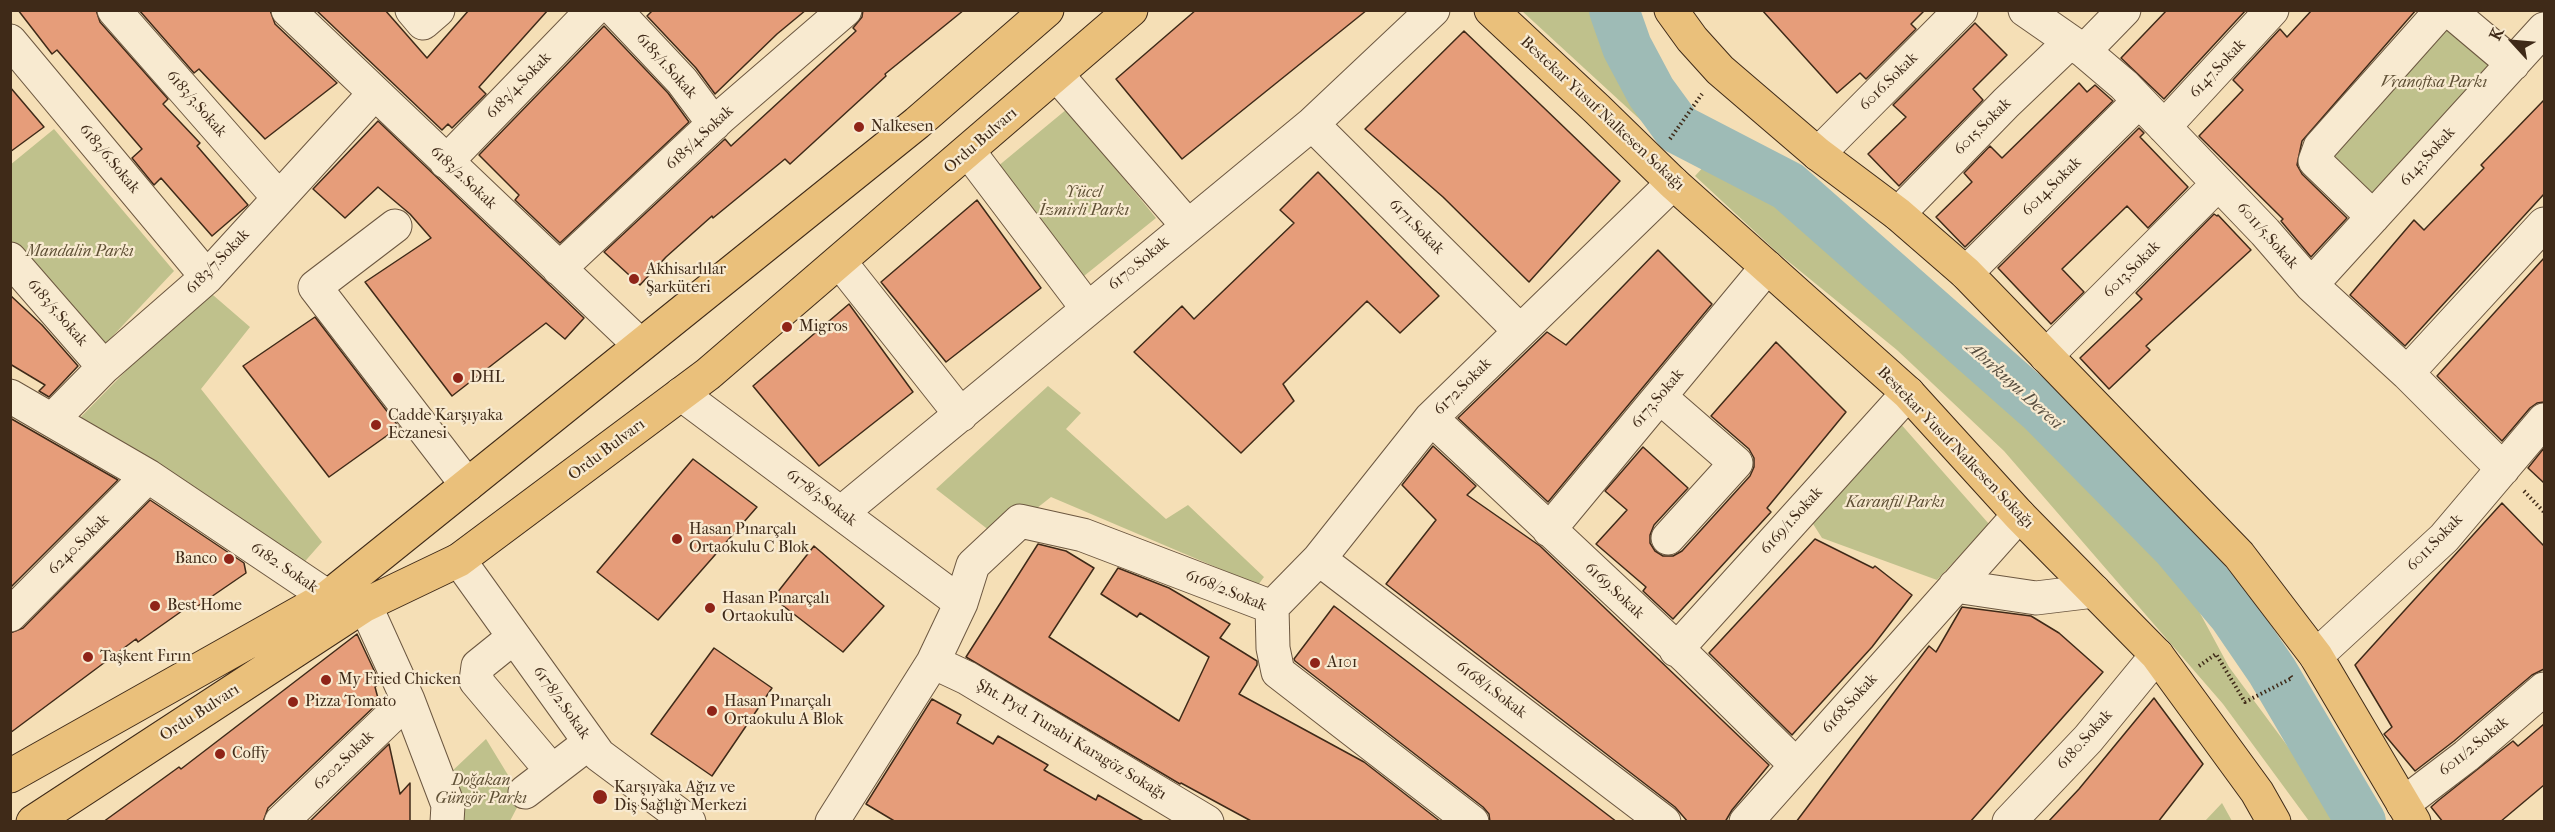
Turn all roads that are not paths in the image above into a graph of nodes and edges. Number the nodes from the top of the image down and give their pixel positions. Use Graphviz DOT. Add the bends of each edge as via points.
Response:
graph roads {
  1 [pos="114,10"];
  2 [pos="288,10"];
  3 [pos="412,10"];
  4 [pos="438,10"];
  5 [pos="845,10"];
  6 [pos="1047,10"];
  7 [pos="1131,10"];
  8 [pos="1433,10"];
  9 [pos="1491,10"];
  10 [pos="1671,10"];
  11 [pos="1961,10"];
  12 [pos="2025,10"];
  13 [pos="2124,10"];
  14 [pos="2272,10"];
  15 [pos="2442,10"];
  16 [pos="2449,10"];
  17 [pos="610,11"];
  18 [pos="2544,29"];
  19 [pos="10,41"];
  20 [pos="2077,46"];
  21 [pos="2513,64"];
  22 [pos="1057,75"];
  23 [pos="374,94"];
  24 [pos="2139,101"];
  25 [pos="714,124"];
  26 [pos="1312,124"];
  27 [pos="2164,127"];
  28 [pos="969,152"];
  29 [pos="1818,154"];
  30 [pos="446,162"];
  31 [pos="1672,183"];
  32 [pos="2218,183"];
  33 [pos="279,198"];
  34 [pos="1898,214"];
  35 [pos="2373,217"];
  36 [pos="2544,224"];
  37 [pos="1187,225"];
  38 [pos="395,226"];
  39 [pos="10,259"];
  40 [pos="840,262"];
  41 [pos="1767,267"];
  42 [pos="560,269"];
  43 [pos="1966,273"];
  44 [pos="207,277"];
  45 [pos="2311,285"];
  46 [pos="1088,308"];
  47 [pos="1520,331"];
  48 [pos="640,345"];
  49 [pos="2046,356"];
  50 [pos="104,367"];
  51 [pos="2408,373"];
  52 [pos="1908,393"];
  53 [pos="681,394"];
  54 [pos="1660,397"];
  55 [pos="13,402"];
  56 [pos="961,415"];
  57 [pos="1431,418"];
  58 [pos="52,420"];
  59 [pos="2543,424"];
  60 [pos="2503,469"];
  61 [pos="148,476"];
  62 [pos="467,485"];
  63 [pos="841,513"];
  64 [pos="2019,515"];
  65 [pos="1550,530"];
  66 [pos="1668,538"];
  67 [pos="1318,559"];
  68 [pos="459,560"];
  69 [pos="1955,586"];
  70 [pos="2094,591"];
  71 [pos="328,597"];
  72 [pos="961,603"];
  73 [pos="365,605"];
  74 [pos="1272,608"];
  75 [pos="10,615"];
  76 [pos="514,637"];
  77 [pos="1676,650"];
  78 [pos="2157,655"];
  79 [pos="2316,656"];
  80 [pos="933,662"];
  81 [pos="2544,689"];
  82 [pos="408,700"];
  83 [pos="590,743"];
  84 [pos="1796,765"];
  85 [pos="551,770"];
  86 [pos="10,776"];
  87 [pos="525,792"];
  88 [pos="2409,813"];
  89 [pos="836,820"];
  90 [pos="33,822"];
  91 [pos="281,822"];
  92 [pos="447,822"];
  93 [pos="689,822"];
  94 [pos="1207,822"];
  95 [pos="1472,822"];
  96 [pos="1664,822"];
  97 [pos="1746,822"];
  98 [pos="2009,822"];
  99 [pos="2274,822"];
  1 -- 33 [label="street, 6183/3.Sokak"];
  2 -- 23 [label="street, 6183/2.Sokak"];
  3 -- 4 [label="street" via="423,23"];
  5 -- 25 [label="street, 6185/4.Sokak"];
  6 -- 48 [label="main road" via="917,123"];
  7 -- 22 [label="main road, Ordu Bulvarı"];
  8 -- 26 [label="street, 6170.Sokak"];
  9 -- 31 [label="main road, Bestekar Yusuf Nalkesen Sokağı"];
  10 -- 29 [label="main road" via="1720,70"];
  11 -- 29 [label="street, 6016.Sokak"];
  12 -- 20 [label="street, 6011/5.Sokak"];
  13 -- 20 [label="street, 6015.Sokak"];
  14 -- 27 [label="street, 6147.Sokak"];
  15 -- 35 [label="street" via="2320,147 2315,161"];
  16 -- 21 [label="street"];
  17 -- 25 [label="street, 6185/1.Sokak" via="682,81"];
  17 -- 30 [label="street, 6183/4.Sokak"];
  18 -- 21 [label="street, 6143.Sokak"];
  19 -- 44 [label="street, 6183/6.Sokak"];
  20 -- 24 [label="street, 6011/5.Sokak"];
  20 -- 34 [label="street, 6015.Sokak" via="2006,103"];
  21 -- 35 [label="street, 6143.Sokak"];
  22 -- 28 [label="main road, Ordu Bulvarı"];
  22 -- 37 [label="street"];
  23 -- 30 [label="street, 6183/2.Sokak"];
  23 -- 33 [label="street, 6183/7.Sokak"];
  24 -- 27 [label="street, 6011/5.Sokak"];
  24 -- 43 [label="street, 6014.Sokak"];
  25 -- 42 [label="street, 6185/4.Sokak"];
  26 -- 37 [label="street, 6170.Sokak"];
  26 -- 47 [label="street, 6171.Sokak"];
  27 -- 32 [label="street, 6011/5.Sokak"];
  28 -- 40 [label="main road, Ordu Bulvarı"];
  28 -- 46 [label="street"];
  29 -- 34 [label="main road"];
  30 -- 42 [label="street, 6183/2.Sokak"];
  31 -- 41 [label="main road, Bestekar Yusuf Nalkesen Sokağı"];
  31 -- 47 [label="street, 6172.Sokak"];
  32 -- 45 [label="street, 6011/5.Sokak"];
  32 -- 49 [label="street, 6013.Sokak"];
  33 -- 44 [label="street, 6183/7.Sokak"];
  34 -- 43 [label="main road"];
  35 -- 45 [label="street, 6143.Sokak"];
  36 -- 51 [label="street"];
  37 -- 46 [label="street, 6170.Sokak"];
  38 -- 62 [label="street" via="315,287"];
  39 -- 50 [label="street, 6183/5.Sokak"];
  40 -- 53 [label="main road, Ordu Bulvarı"];
  40 -- 56 [label="street"];
  41 -- 52 [label="main road, Bestekar Yusuf Nalkesen Sokağı"];
  41 -- 54 [label="street, 6173.Sokak"];
  42 -- 48 [label="street, 6183/2.Sokak"];
  43 -- 49 [label="main road"];
  44 -- 50 [label="street, 6183/7.Sokak"];
  45 -- 51 [label="street, 6011/5.Sokak"];
  46 -- 56 [label="street, 6170.Sokak"];
  47 -- 57 [label="street, 6172.Sokak"];
  48 -- 62 [label="main road"];
  49 -- 79 [label="main road" via="2239,555"];
  50 -- 58 [label="street, 6183/7.Sokak"];
  51 -- 60 [label="street, 6011/5.Sokak"];
  52 -- 64 [label="main road, Bestekar Yusuf Nalkesen Sokağı"];
  52 -- 77 [label="street, 6169/1.Sokak"];
  53 -- 63 [label="street, 6178/3.Sokak"];
  53 -- 68 [label="main road, Ordu Bulvarı"];
  54 -- 65 [label="street, 6173.Sokak"];
  54 -- 66 [label="street" via="1736,463"];
  55 -- 58 [label="street, 6182. Sokak"];
  56 -- 63 [label="street, 6170.Sokak"];
  57 -- 65 [label="street, 6169.Sokak"];
  57 -- 67 [label="street, 6172.Sokak"];
  58 -- 61 [label="street, 6182. Sokak"];
  59 -- 60 [label="street, 6011.Sokak"];
  60 -- 79 [label="street, 6011.Sokak" via="2444,538"];
  61 -- 71 [label="street, 6182. Sokak"];
  61 -- 75 [label="street, 6240.Sokak"];
  62 -- 71 [label="main road"];
  63 -- 72 [label="street, 6178/3.Sokak"];
  64 -- 69 [label="street, 6168.Sokak"];
  64 -- 70 [label="main road, Bestekar Yusuf Nalkesen Sokağı"];
  65 -- 77 [label="street, 6169.Sokak"];
  67 -- 74 [label="street, 6172.Sokak"];
  67 -- 96 [label="street, 6168/1.Sokak"];
  68 -- 73 [label="main road, Ordu Bulvarı"];
  68 -- 76 [label="street, 6178/2.Sokak"];
  69 -- 70 [label="street" via="2036,598"];
  69 -- 84 [label="street, 6168.Sokak"];
  70 -- 78 [label="main road, Bestekar Yusuf Nalkesen Sokağı"];
  71 -- 73 [label="street, 6182. Sokak"];
  71 -- 86 [label="main road"];
  72 -- 74 [label="street, 6168/2.Sokak" via="973,565 1020,521 1083,535"];
  72 -- 80 [label="street"];
  73 -- 82 [label="street"];
  73 -- 90 [label="main road, Ordu Bulvarı"];
  74 -- 95 [label="street, 6168/2.Sokak" via="1278,672"];
  76 -- 83 [label="street, 6178/2.Sokak"];
  76 -- 85 [label="street" via="477,666 476,681"];
  77 -- 84 [label="street, 6169.Sokak"];
  78 -- 98 [label="street, 6180.Sokak" via="2088,739"];
  78 -- 99 [label="main road, Bestekar Yusuf Nalkesen Sokağı" via="2257,792"];
  79 -- 88 [label="main road"];
  80 -- 89 [label="street"];
  80 -- 94 [label="street, Şht. Pyd. Turabi Karagöz Sokağı" via="967,678"];
  81 -- 88 [label="street, 6011/2.Sokak" via="2466,756"];
  82 -- 91 [label="street, 6202.Sokak"];
  82 -- 92 [label="street" via="448,805"];
  83 -- 85 [label="street"];
  83 -- 93 [label="street, 6178/2.Sokak" via="598,755"];
  84 -- 97 [label="street, 6168.Sokak"];
  85 -- 87 [label="street"];
}
